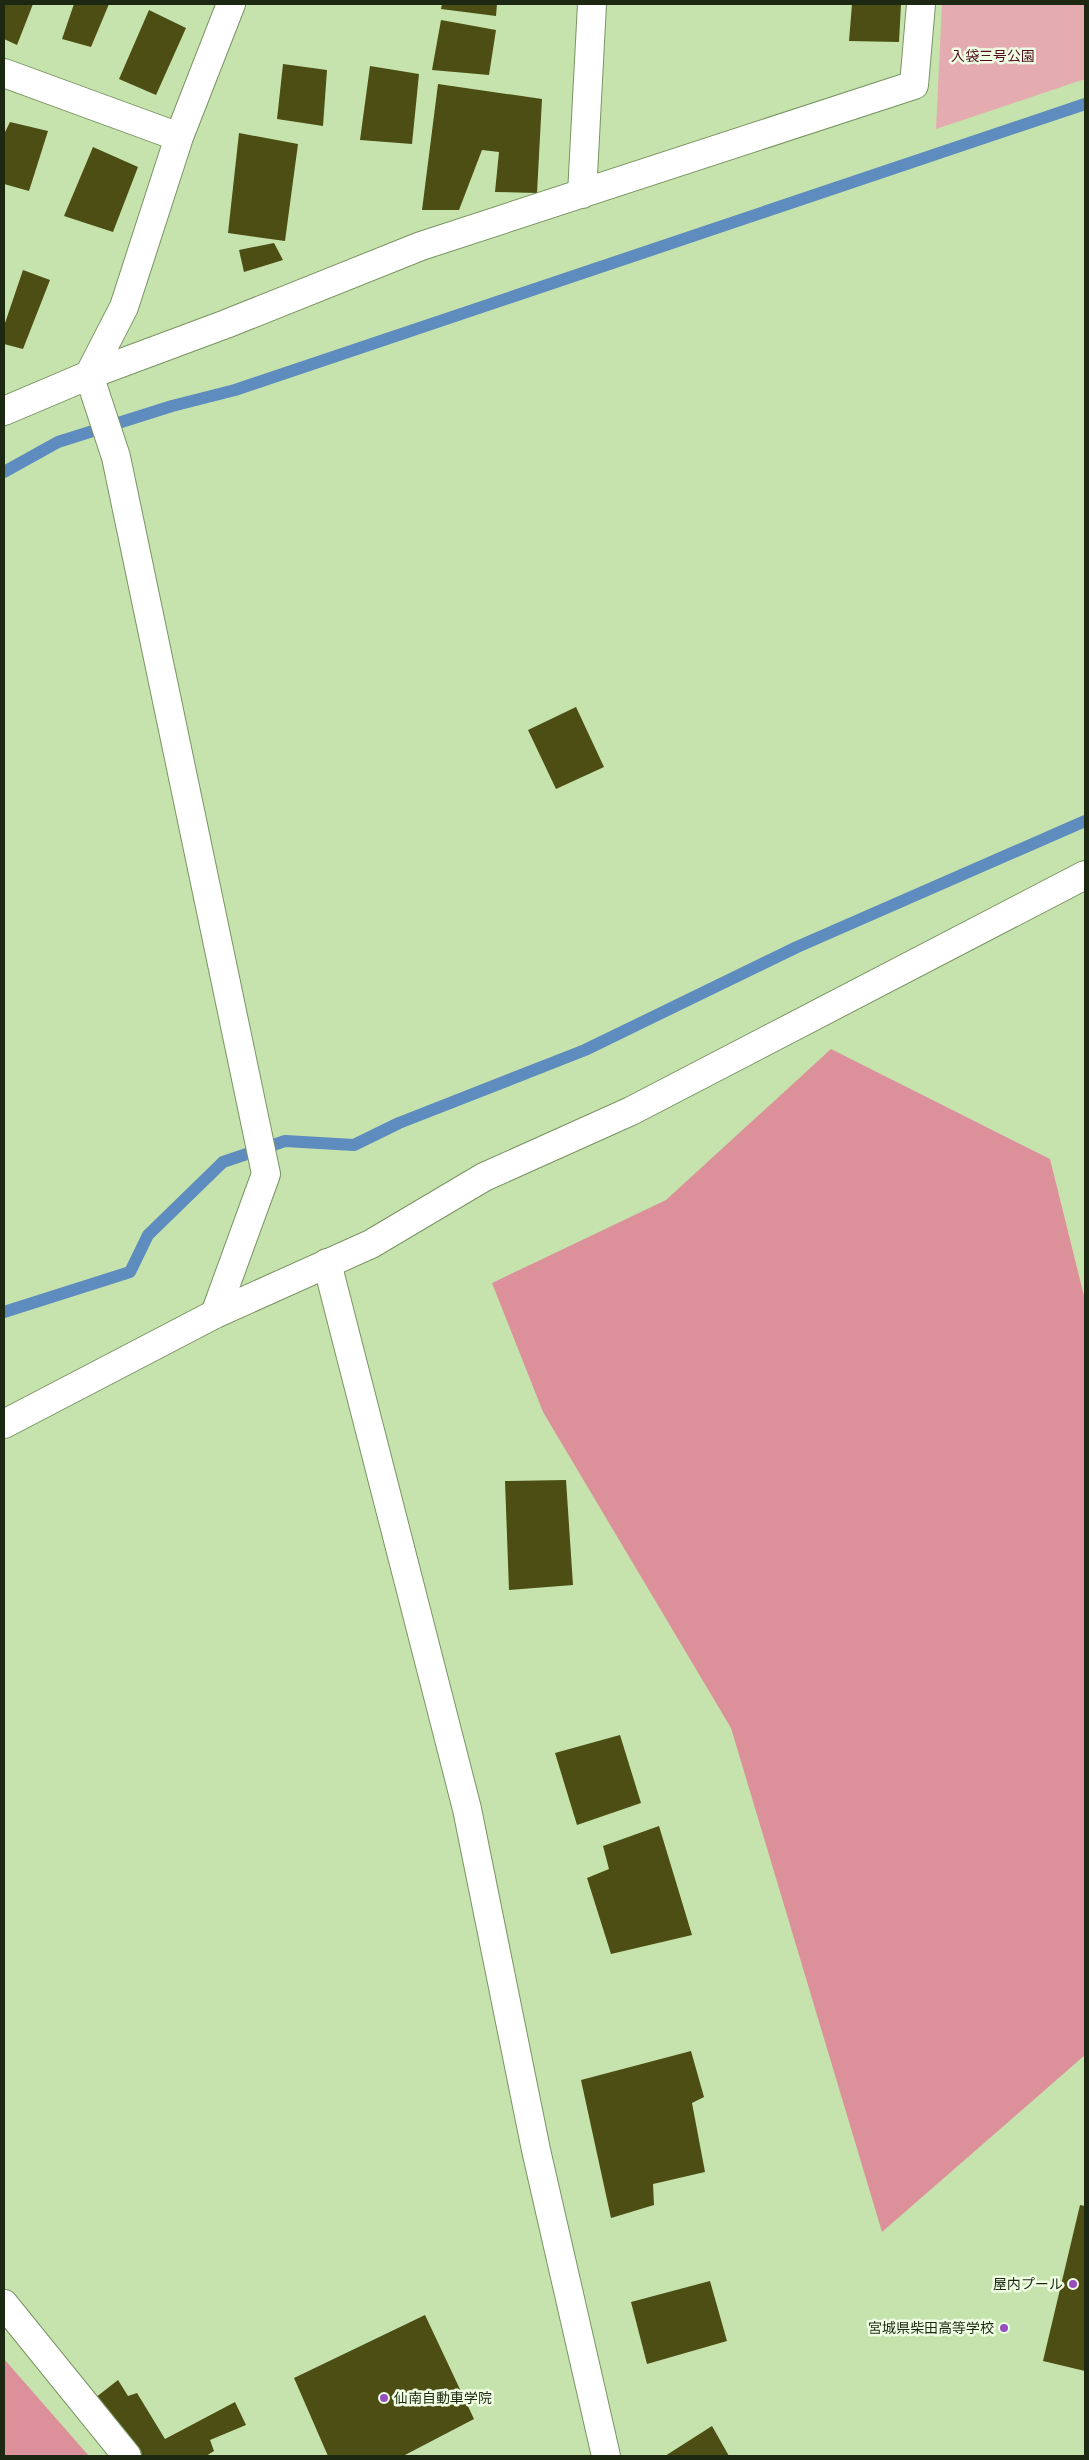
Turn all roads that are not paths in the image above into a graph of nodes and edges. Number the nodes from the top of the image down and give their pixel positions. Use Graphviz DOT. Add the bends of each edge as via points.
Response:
graph roads {
  1 [pos="230,4"];
  2 [pos="592,4"];
  3 [pos="922,4"];
  4 [pos="4,73"];
  5 [pos="178,137"];
  6 [pos="582,194"];
  7 [pos="89,375"];
  8 [pos="4,411"];
  9 [pos="1085,875"];
  10 [pos="328,1263"];
  11 [pos="215,1314"];
  12 [pos="4,1424"];
  13 [pos="4,2304"];
  14 [pos="127,2456"];
  15 [pos="606,2456"];
  1 -- 5 [label="street"];
  2 -- 6 [label="street"];
  3 -- 6 [label="street" via="914,85"];
  4 -- 5 [label="street"];
  5 -- 7 [label="street" via="124,307"];
  6 -- 7 [label="street" via="421,246"];
  7 -- 8 [label="street"];
  7 -- 11 [label="street" via="116,457 266,1174"];
  9 -- 10 [label="street" via="631,1111 484,1177 371,1244"];
  10 -- 11 [label="street"];
  10 -- 15 [label="street" via="466,1810 536,2150"];
  11 -- 12 [label="street"];
  13 -- 14 [label="street"];
}
